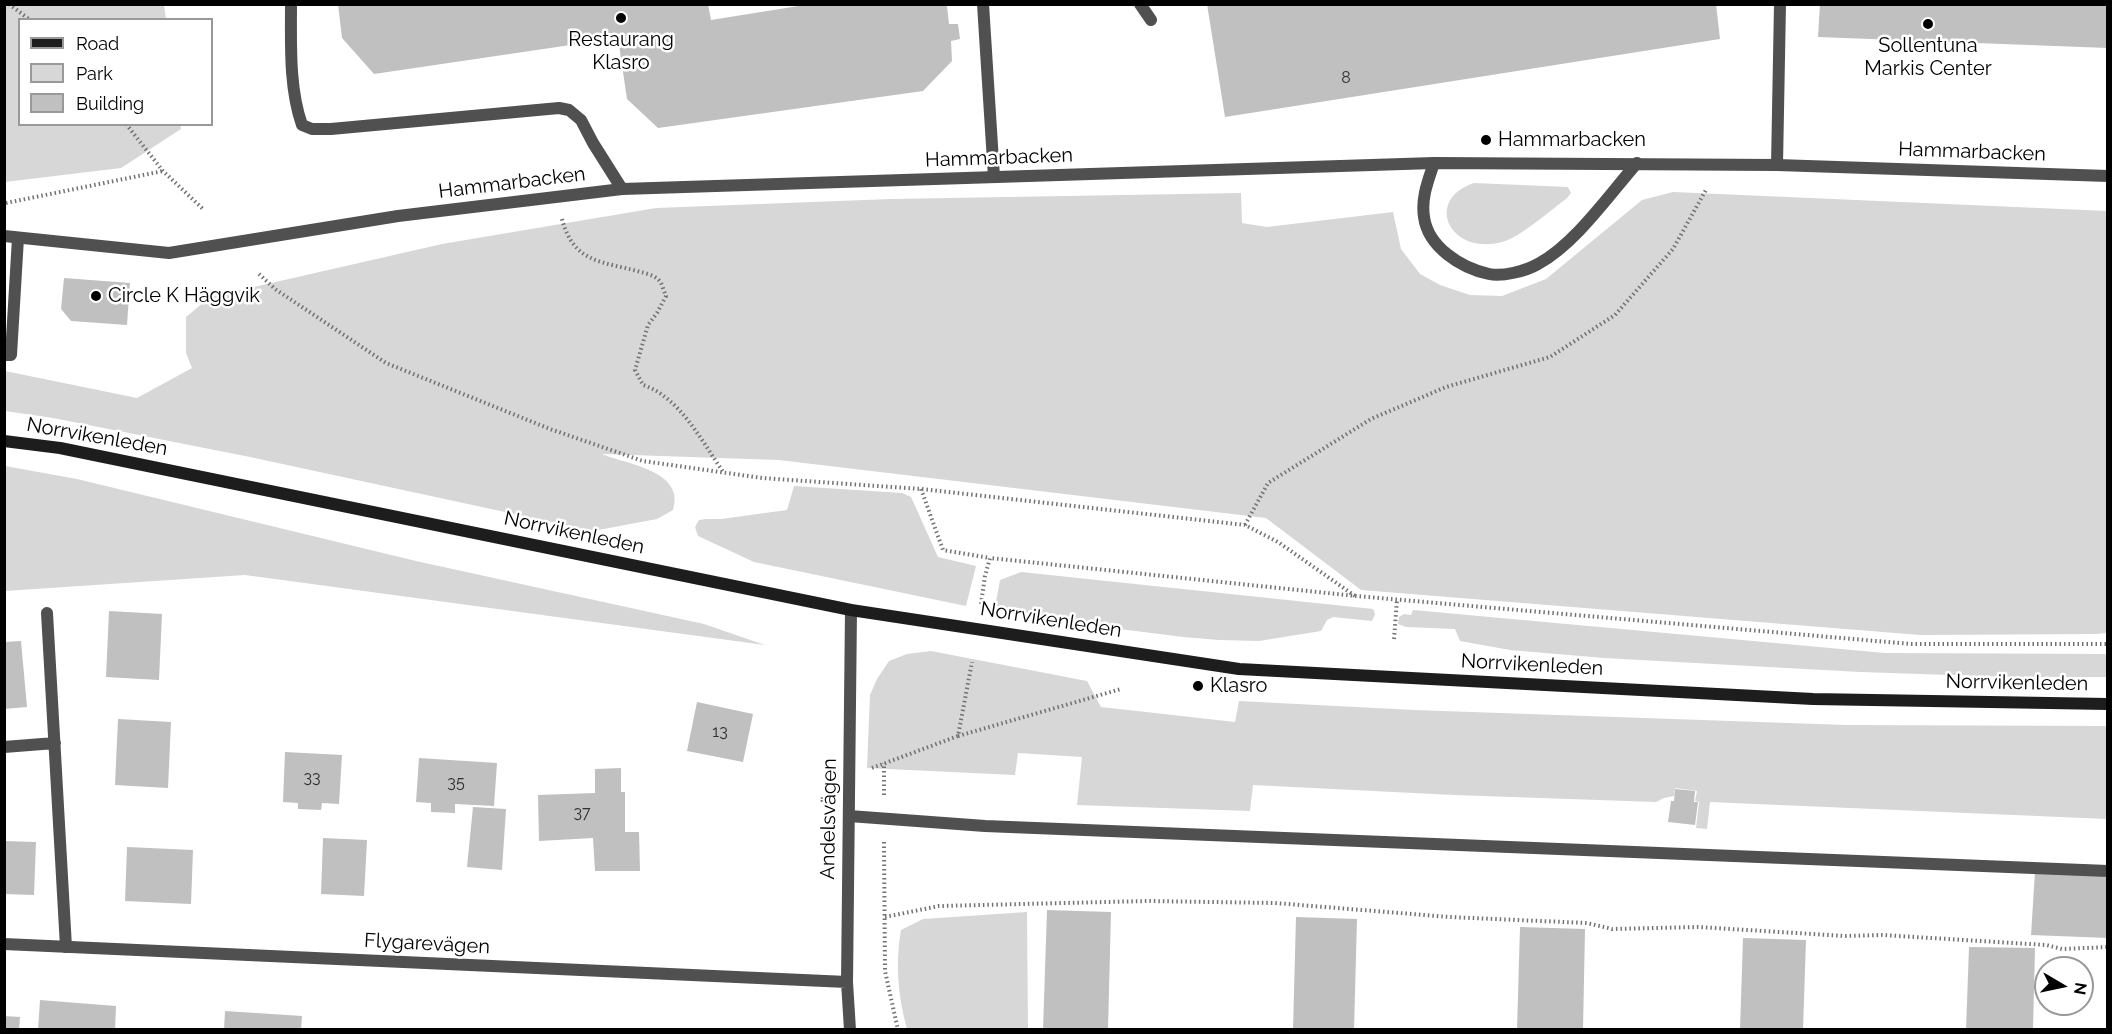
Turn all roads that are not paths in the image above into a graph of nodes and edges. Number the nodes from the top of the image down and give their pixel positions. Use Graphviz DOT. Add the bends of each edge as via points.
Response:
graph roads {
  1 [pos="291,4"];
  2 [pos="983,4"];
  3 [pos="1140,4"];
  4 [pos="1780,4"];
  5 [pos="1151,20"];
  6 [pos="1637,163"];
  7 [pos="1434,164"];
  8 [pos="1777,165"];
  9 [pos="2108,176"];
  10 [pos="994,177"];
  11 [pos="622,189"];
  12 [pos="4,236"];
  13 [pos="18,238"];
  14 [pos="4,355"];
  15 [pos="4,441"];
  16 [pos="851,610"];
  17 [pos="47,613"];
  18 [pos="2108,704"];
  19 [pos="55,743"];
  20 [pos="4,747"];
  21 [pos="849,816"];
  22 [pos="2108,871"];
  23 [pos="4,944"];
  24 [pos="66,947"];
  25 [pos="847,982"];
  26 [pos="850,1029"];
  1 -- 11 [label="street" via="296,108 302,125 331,129 559,108 581,120"];
  2 -- 10 [label="street"];
  3 -- 5 [label="street"];
  4 -- 8 [label="street"];
  6 -- 7 [label="street, Hammarbacken"];
  6 -- 7 [label="street" via="1565,245 1536,265 1490,274 1455,262 1436,243 1424,218 1425,189"];
  6 -- 8 [label="street, Hammarbacken"];
  7 -- 10 [label="street, Hammarbacken"];
  8 -- 9 [label="street, Hammarbacken"];
  10 -- 11 [label="street, Hammarbacken"];
  11 -- 13 [label="street, Hammarbacken" via="398,216 169,253"];
  12 -- 13 [label="street, Hammarbacken"];
  13 -- 14 [label="street" via="10,355"];
  15 -- 16 [label="main road, Norrvikenleden" via="60,448"];
  16 -- 18 [label="main road, Norrvikenleden" via="1239,669 1813,699"];
  16 -- 21 [label="street, Andelsvägen"];
  17 -- 19 [label="street"];
  19 -- 20 [label="street"];
  19 -- 24 [label="street"];
  21 -- 22 [label="street" via="985,826"];
  21 -- 25 [label="street, Andelsvägen"];
  23 -- 24 [label="street, Flygarevägen"];
  24 -- 25 [label="street, Flygarevägen"];
  25 -- 26 [label="street, Andelsvägen"];
}
